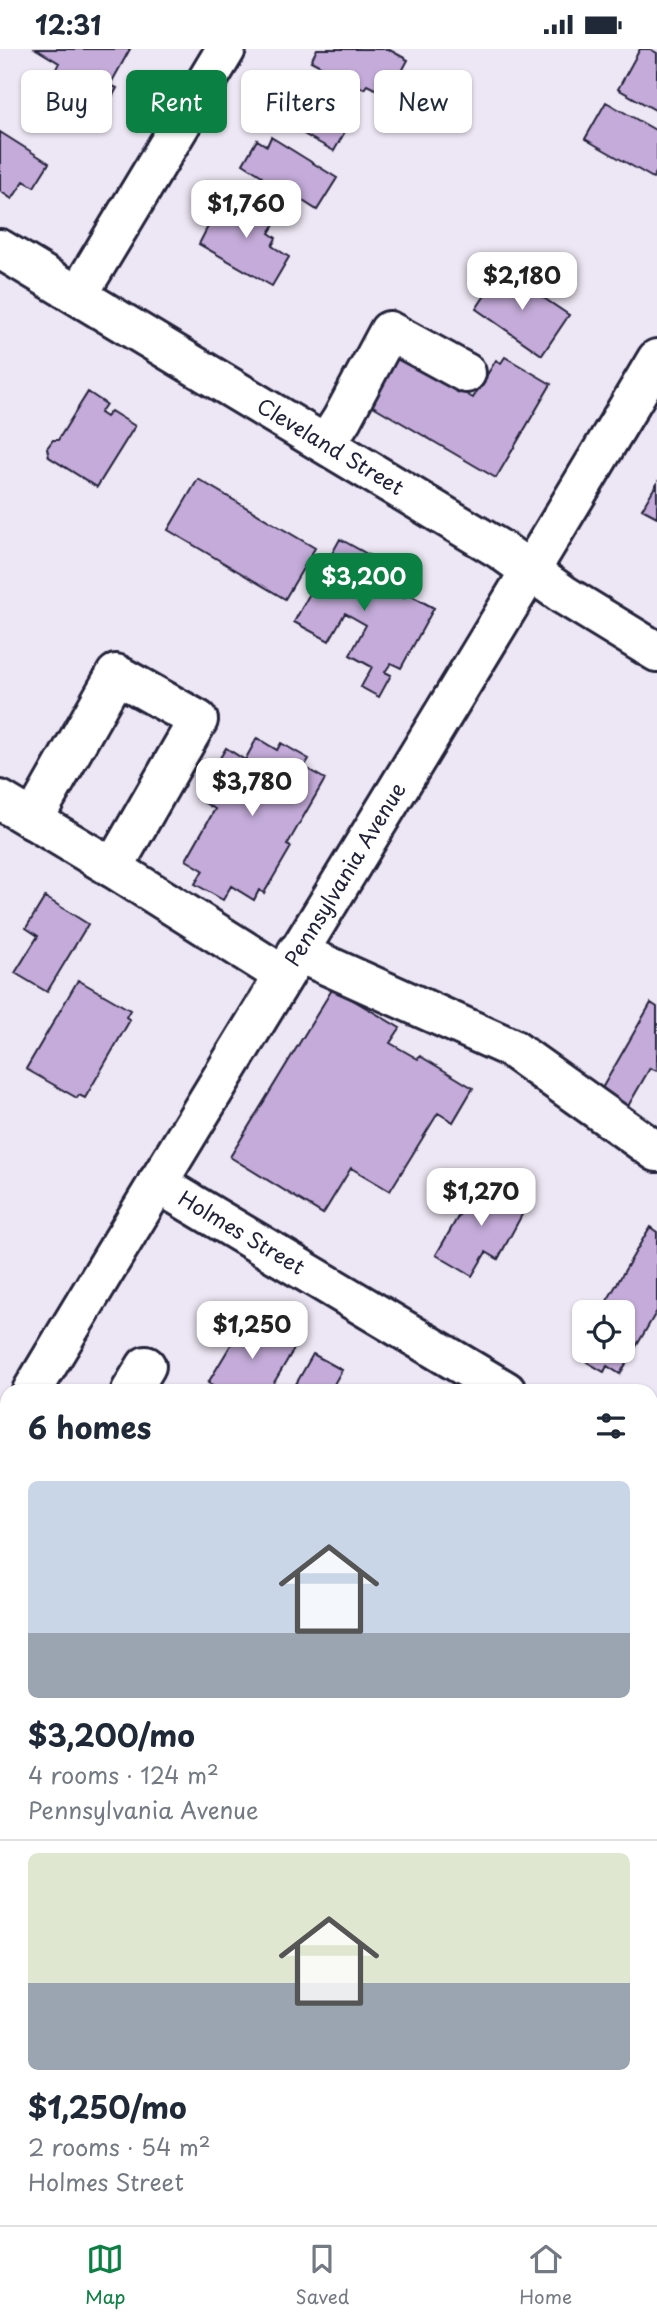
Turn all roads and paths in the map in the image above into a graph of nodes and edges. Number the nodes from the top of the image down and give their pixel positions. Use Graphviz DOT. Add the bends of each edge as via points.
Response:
graph roads {
  1 [pos="226,49"];
  2 [pos="0,249"];
  3 [pos="78,295"];
  4 [pos="657,359"];
  5 [pos="466,373"];
  6 [pos="326,444"];
  7 [pos="531,572"];
  8 [pos="657,652"];
  9 [pos="0,800"];
  10 [pos="33,820"];
  11 [pos="113,868"];
  12 [pos="290,963"];
  13 [pos="657,1152"];
  14 [pos="157,1183"];
  15 [pos="36,1384"];
  16 [pos="494,1384"];
  1 -- 3 [label="street"];
  2 -- 3 [label="street, Cleveland Street"];
  3 -- 6 [label="street, Cleveland Street"];
  4 -- 7 [label="street, Pennsylvania Avenue"];
  5 -- 6 [label="street" via="389,331"];
  6 -- 7 [label="street, Cleveland Street"];
  7 -- 8 [label="street, Cleveland Street"];
  7 -- 12 [label="street, Pennsylvania Avenue"];
  9 -- 10 [label="street"];
  10 -- 11 [label="street"];
  10 -- 11 [label="street" via="116,674 198,720"];
  11 -- 12 [label="street"];
  12 -- 13 [label="street" via="511,1048"];
  12 -- 14 [label="street, Pennsylvania Avenue"];
  14 -- 15 [label="street, Pennsylvania Avenue"];
  14 -- 16 [label="street, Holmes Street"];
}
